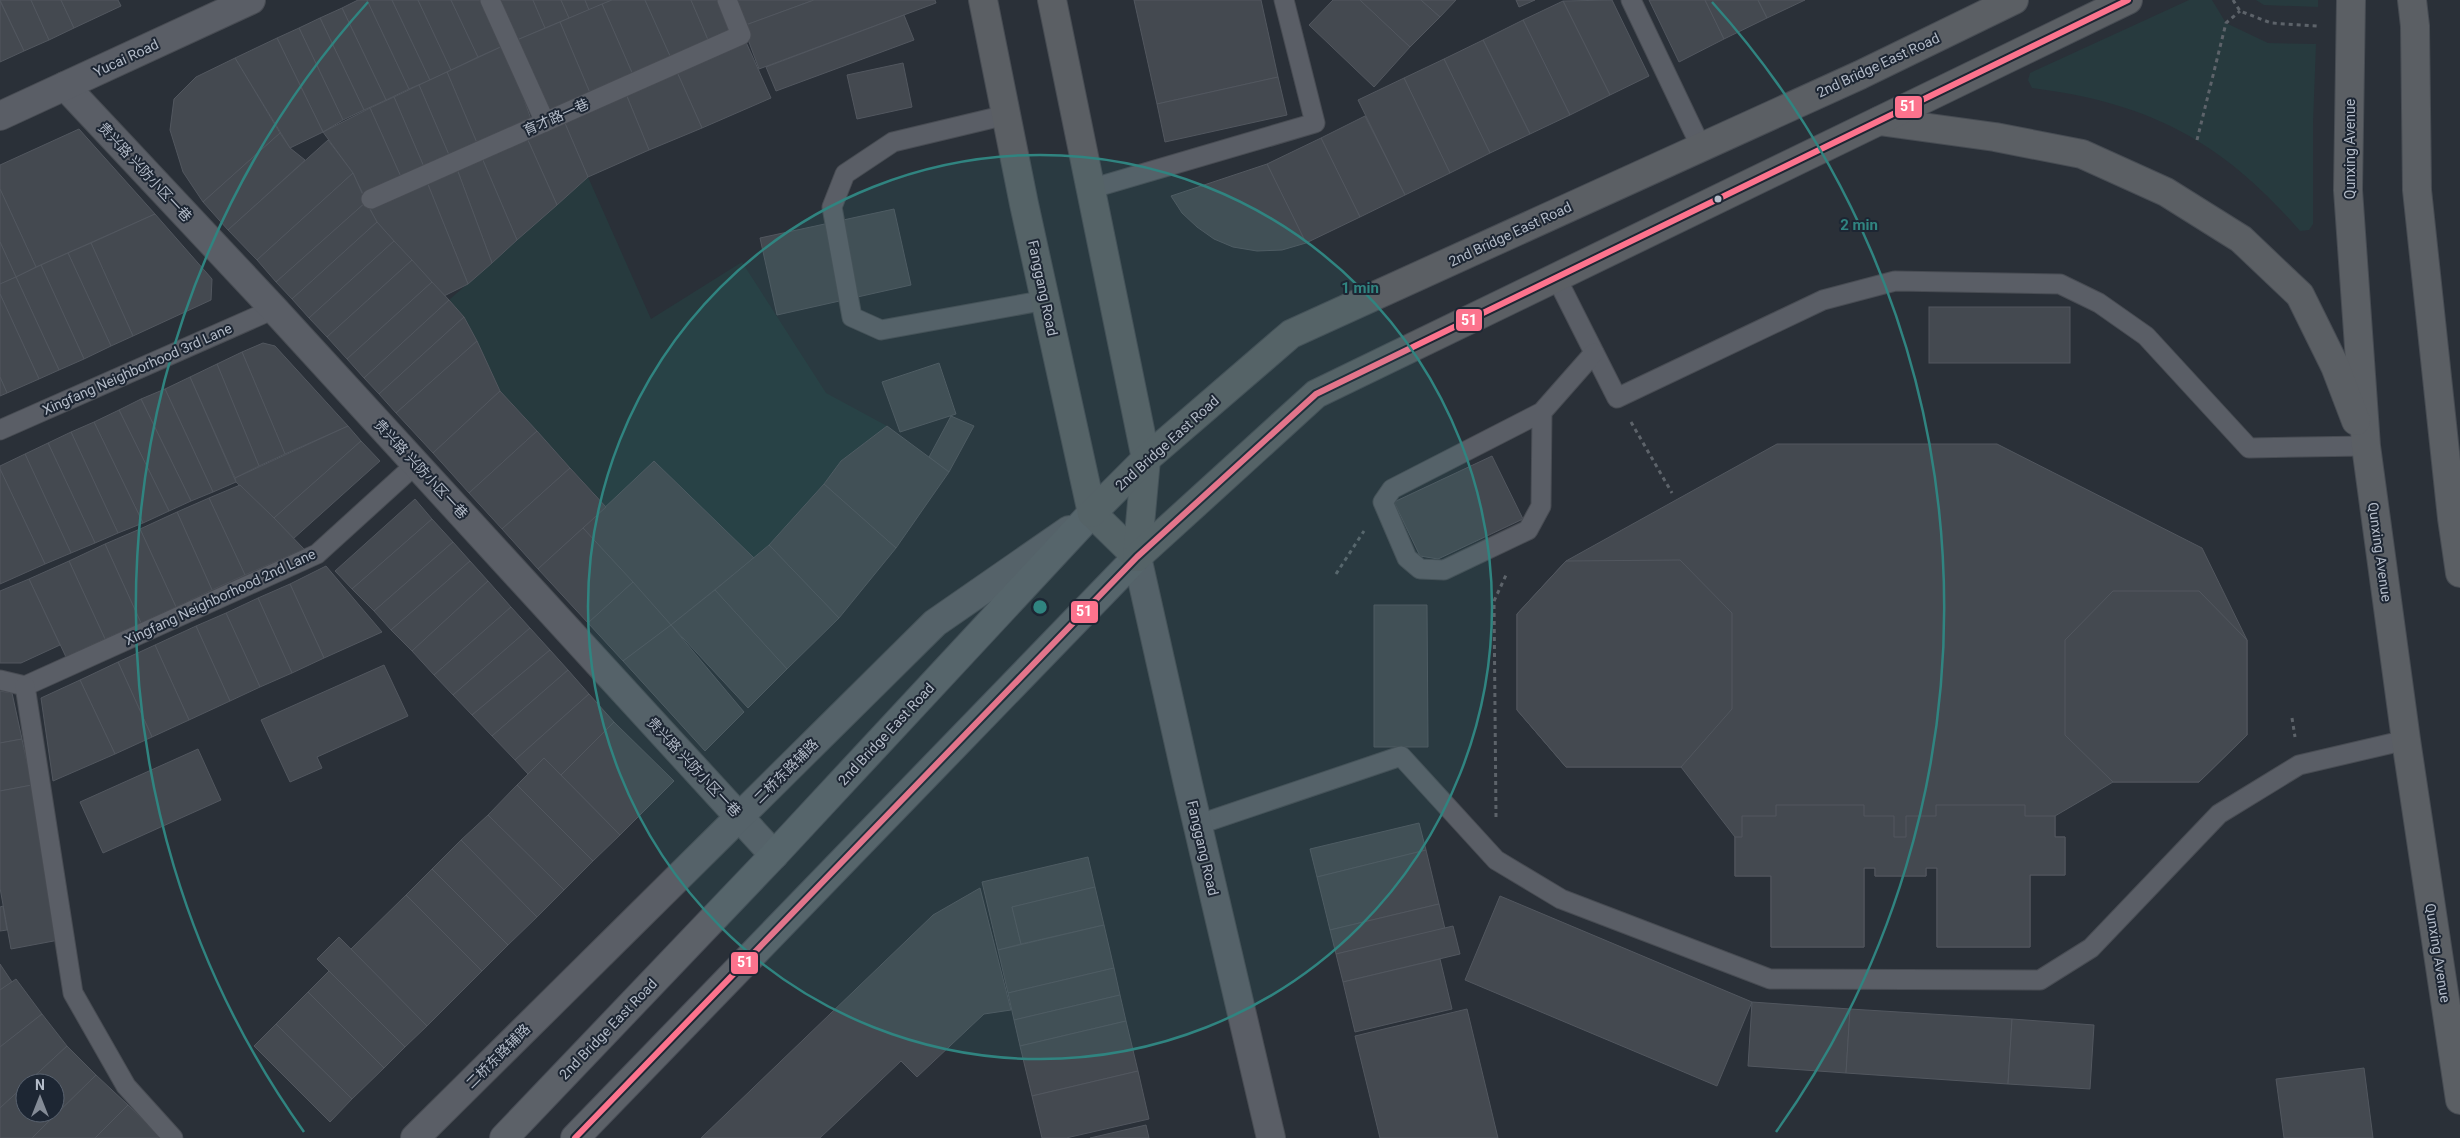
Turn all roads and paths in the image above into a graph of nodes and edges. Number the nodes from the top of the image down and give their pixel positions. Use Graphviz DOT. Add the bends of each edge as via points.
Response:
graph roads {
  1 [pos="251,0"];
  2 [pos="490,0"];
  3 [pos="727,0"];
  4 [pos="983,0"];
  5 [pos="1052,0"];
  6 [pos="1302,0"];
  7 [pos="1631,0"];
  8 [pos="2014,0"];
  9 [pos="2128,0"];
  10 [pos="2233,0"];
  11 [pos="2351,0"];
  12 [pos="2412,0"];
  13 [pos="1286,7"];
  14 [pos="2240,12"];
  15 [pos="2317,26"];
  16 [pos="64,86"];
  17 [pos="1006,115"];
  18 [pos="0,116"];
  19 [pos="1879,121"];
  20 [pos="545,122"];
  21 [pos="2198,140"];
  22 [pos="1701,147"];
  23 [pos="1090,189"];
  24 [pos="371,198"];
  25 [pos="1556,277"];
  26 [pos="1046,300"];
  27 [pos="274,309"];
  28 [pos="1594,353"];
  29 [pos="1617,398"];
  30 [pos="1542,412"];
  31 [pos="0,430"];
  32 [pos="2366,446"];
  33 [pos="1146,459"];
  34 [pos="416,464"];
  35 [pos="1672,493"];
  36 [pos="1383,502"];
  37 [pos="1092,513"];
  38 [pos="2456,517"];
  39 [pos="1528,530"];
  40 [pos="1138,557"];
  41 [pos="2460,573"];
  42 [pos="1336,574"];
  43 [pos="0,680"];
  44 [pos="25,686"];
  45 [pos="2406,740"];
  46 [pos="740,817"];
  47 [pos="1197,825"];
  48 [pos="774,855"];
  49 [pos="1496,860"];
  50 [pos="2460,1100"];
  51 [pos="584,1135"];
  52 [pos="173,1138"];
  53 [pos="415,1138"];
  54 [pos="504,1138"];
  55 [pos="1271,1138"];
  1 -- 16 [label="street, Yucai Road"];
  2 -- 20 [label="lane"];
  3 -- 20 [label="lane, 育才路一巷" via="741,35"];
  4 -- 17 [label="highway, Fanggang Road"];
  5 -- 23 [label="highway, Fanggang Road"];
  6 -- 13 [label="lane"];
  7 -- 22 [label="lane"];
  8 -- 22 [label="highway, 2nd Bridge East Road"];
  9 -- 19 [label="highway"];
  10 -- 14 [label="path"];
  11 -- 32 [label="highway, Qunxing Avenue" via="2348,190"];
  12 -- 38 [label="highway" via="2417,190"];
  13 -- 23 [label="lane" via="1315,123"];
  14 -- 15 [label="path" via="2271,23"];
  14 -- 21 [label="path" via="2226,23"];
  16 -- 18 [label="street, Yucai Road"];
  16 -- 27 [label="street, 贵兴路 兴防小区一巷"];
  17 -- 26 [label="highway, Fanggang Road"];
  17 -- 26 [label="lane" via="893,142 845,174 832,207 852,317 882,330"];
  19 -- 25 [label="highway"];
  19 -- 32 [label="highway" via="1995,137 2082,154 2166,192 2241,238 2300,296 2335,366"];
  20 -- 24 [label="lane, 育才路一巷"];
  22 -- 33 [label="highway, 2nd Bridge East Road" via="1291,334"];
  23 -- 33 [label="highway, Fanggang Road"];
  25 -- 28 [label="lane"];
  25 -- 40 [label="highway" via="1316,394"];
  26 -- 37 [label="highway, Fanggang Road"];
  27 -- 31 [label="lane, Xingfang Neighborhood 3rd Lane"];
  27 -- 34 [label="street, 贵兴路 兴防小区一巷"];
  28 -- 29 [label="lane"];
  28 -- 30 [label="lane"];
  29 -- 32 [label="lane" via="1824,300 1895,281 2060,284 2099,303 2146,336 2249,448"];
  29 -- 35 [label="path"];
  30 -- 36 [label="lane" via="1392,489"];
  30 -- 39 [label="lane" via="1541,506"];
  32 -- 45 [label="highway, Qunxing Avenue"];
  33 -- 37 [label="highway, 2nd Bridge East Road"];
  33 -- 40 [label="highway, Fanggang Road"];
  34 -- 44 [label="lane, Xingfang Neighborhood 2nd Lane" via="317,554"];
  34 -- 46 [label="street, 贵兴路 兴防小区一巷"];
  36 -- 39 [label="lane" via="1407,558 1420,570 1444,570"];
  36 -- 42 [label="path"];
  37 -- 40 [label="highway"];
  37 -- 46 [label="street, 二桥东路辅路" via="935,623"];
  37 -- 48 [label="main road, 2nd Bridge East Road"];
  38 -- 41 [label="highway"];
  39 -- 49 [label="path" via="1494,601"];
  40 -- 47 [label="street, Fanggang Road"];
  40 -- 51 [label="main road"];
  43 -- 44 [label="lane"];
  44 -- 52 [label="lane" via="73,993 126,1086"];
  45 -- 49 [label="lane" via="2299,765 2219,814 2090,948 2040,980 1770,979 1560,898"];
  45 -- 50 [label="highway, Qunxing Avenue"];
  46 -- 48 [label="street, 贵兴路 兴防小区一巷"];
  46 -- 53 [label="street, 二桥东路辅路"];
  47 -- 49 [label="lane" via="1401,756"];
  47 -- 55 [label="street, Fanggang Road"];
  48 -- 54 [label="main road, 2nd Bridge East Road"];
}
